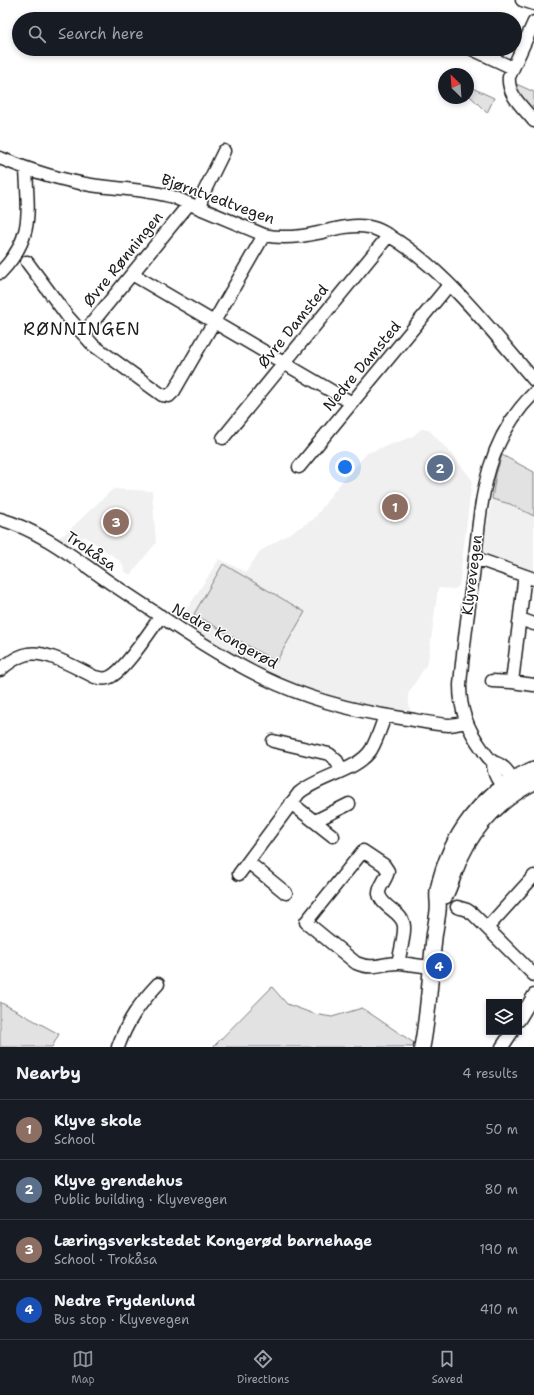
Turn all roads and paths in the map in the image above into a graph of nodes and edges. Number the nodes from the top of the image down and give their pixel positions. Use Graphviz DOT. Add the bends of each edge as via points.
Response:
graph roads {
  1 [pos="522,0"];
  2 [pos="534,4"];
  3 [pos="534,22"];
  4 [pos="522,48"];
  5 [pos="487,56"];
  6 [pos="518,56"];
  7 [pos="513,68"];
  8 [pos="534,121"];
  9 [pos="224,151"];
  10 [pos="0,158"];
  11 [pos="26,169"];
  12 [pos="194,206"];
  13 [pos="264,235"];
  14 [pos="389,235"];
  15 [pos="27,262"];
  16 [pos="0,272"];
  17 [pos="132,274"];
  18 [pos="449,285"];
  19 [pos="214,322"];
  20 [pos="83,334"];
  21 [pos="284,363"];
  22 [pos="534,380"];
  23 [pos="534,393"];
  24 [pos="352,403"];
  25 [pos="222,438"];
  26 [pos="299,467"];
  27 [pos="0,519"];
  28 [pos="475,558"];
  29 [pos="528,577"];
  30 [pos="161,616"];
  31 [pos="520,619"];
  32 [pos="534,624"];
  33 [pos="0,670"];
  34 [pos="492,681"];
  35 [pos="512,682"];
  36 [pos="534,685"];
  37 [pos="385,716"];
  38 [pos="466,722"];
  39 [pos="273,741"];
  40 [pos="534,769"];
  41 [pos="341,770"];
  42 [pos="534,782"];
  43 [pos="509,787"];
  44 [pos="291,803"];
  45 [pos="349,804"];
  46 [pos="315,821"];
  47 [pos="333,836"];
  48 [pos="248,862"];
  49 [pos="239,874"];
  50 [pos="534,876"];
  51 [pos="286,893"];
  52 [pos="457,907"];
  53 [pos="487,928"];
  54 [pos="398,963"];
  55 [pos="432,967"];
  56 [pos="534,975"];
  57 [pos="158,984"];
  58 [pos="534,995"];
  59 [pos="522,1015"];
  60 [pos="510,1035"];
  61 [pos="118,1047"];
  62 [pos="422,1047"];
  63 [pos="502,1047"];
  1 -- 2 [label="street"];
  3 -- 4 [label="street"];
  5 -- 7 [label="street"];
  6 -- 7 [label="street"];
  7 -- 8 [label="street" via="509,77 509,87"];
  9 -- 12 [label="street" via="202,196"];
  10 -- 11 [label="street, Bjørntvedtvegen"];
  11 -- 12 [label="street, Bjørntvedtvegen" via="79,183 161,194"];
  11 -- 16 [label="street" via="26,232 18,250"];
  12 -- 13 [label="street, Bjørntvedtvegen"];
  12 -- 17 [label="street, Øvre Rønningen"];
  13 -- 14 [label="street, Bjørntvedtvegen" via="288,238 352,226 370,227"];
  13 -- 19 [label="street"];
  14 -- 18 [label="street, Bjørntvedtvegen" via="425,261"];
  14 -- 21 [label="street, Øvre Damsted"];
  15 -- 20 [label="street, Øvre Rønningen"];
  17 -- 19 [label="street"];
  17 -- 20 [label="street, Øvre Rønningen"];
  18 -- 22 [label="street, Bjørntvedtvegen"];
  18 -- 24 [label="street, Nedre Damsted"];
  19 -- 20 [label="street, Øvre Rønningen" via="169,396 162,394 107,356"];
  19 -- 21 [label="street"];
  21 -- 24 [label="street"];
  21 -- 25 [label="street, Øvre Damsted"];
  23 -- 28 [label="street, Klyvevegen" via="514,415 494,452 481,506"];
  24 -- 26 [label="street, Nedre Damsted"];
  27 -- 30 [label="street, Trokåsa" via="36,534"];
  28 -- 29 [label="street"];
  28 -- 38 [label="street, Klyvevegen" via="460,685 460,700"];
  29 -- 31 [label="street" via="524,582"];
  30 -- 33 [label="street, Nedre Kongerød" via="126,663 110,677 104,679 95,676 43,654 22,655"];
  30 -- 37 [label="street, Nedre Kongerød" via="262,677 330,703"];
  31 -- 32 [label="street"];
  31 -- 35 [label="street"];
  34 -- 35 [label="street"];
  35 -- 36 [label="street"];
  37 -- 38 [label="street, Nedre Kongerød" via="450,725"];
  37 -- 41 [label="street" via="371,750 362,760"];
  38 -- 43 [label="street, Klyvevegen" via="493,762 500,765"];
  39 -- 41 [label="street" via="329,754 337,761"];
  40 -- 43 [label="main road"];
  41 -- 44 [label="street" via="304,789"];
  42 -- 43 [label="main road"];
  43 -- 55 [label="main road" via="476,811 454,842 438,892"];
  44 -- 46 [label="street"];
  44 -- 48 [label="street"];
  45 -- 46 [label="street"];
  46 -- 47 [label="street"];
  48 -- 49 [label="street"];
  48 -- 51 [label="street"];
  50 -- 53 [label="street"];
  52 -- 53 [label="street" via="473,914"];
  53 -- 56 [label="street"];
  54 -- 54 [label="street" via="371,967 356,963 306,922 363,852 384,865 388,871 379,889 382,901 402,920 404,926"];
  54 -- 55 [label="street"];
  55 -- 62 [label="main road"];
  57 -- 61 [label="street" via="137,1008"];
  58 -- 59 [label="street"];
  60 -- 63 [label="street"];
}
